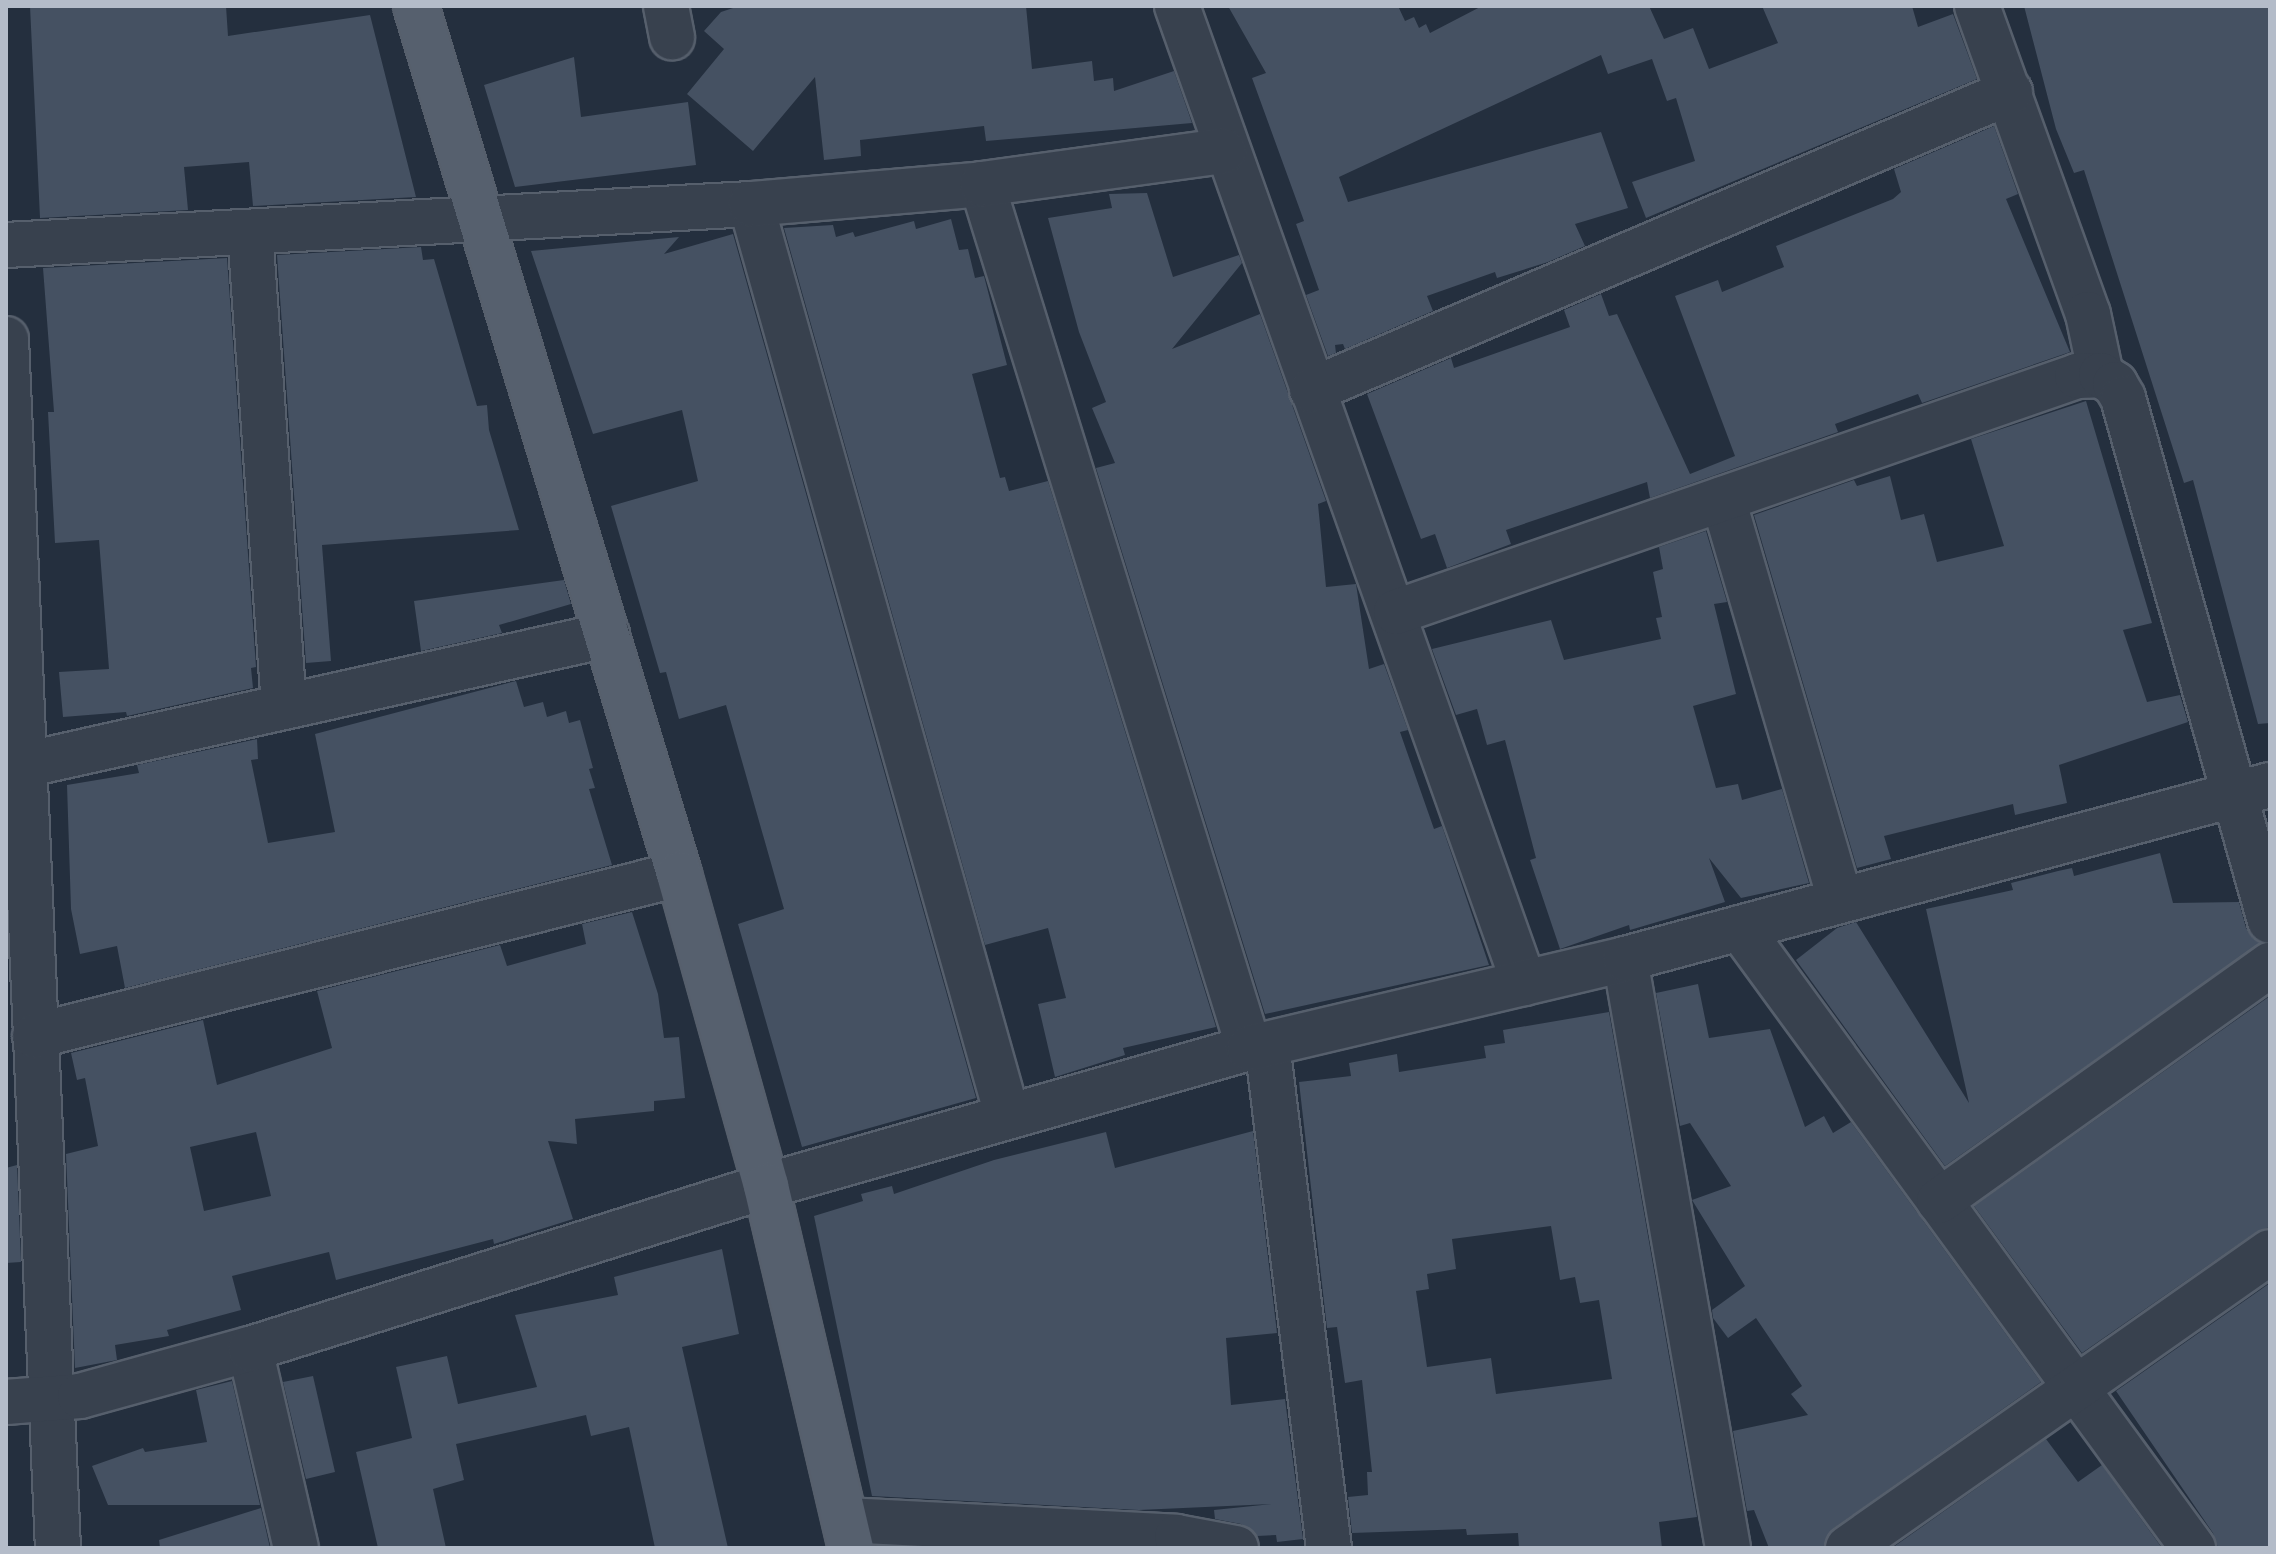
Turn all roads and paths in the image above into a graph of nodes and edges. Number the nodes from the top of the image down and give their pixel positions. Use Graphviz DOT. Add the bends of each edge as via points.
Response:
graph roads {
  1 [pos="416,6"];
  2 [pos="1177,6"];
  3 [pos="1977,6"];
  4 [pos="2010,92"];
  5 [pos="1224,151"];
  6 [pos="982,184"];
  7 [pos="751,204"];
  8 [pos="481,220"];
  9 [pos="250,232"];
  10 [pos="6,245"];
  11 [pos="6,339"];
  12 [pos="2101,375"];
  13 [pos="1312,390"];
  14 [pos="8,491"];
  15 [pos="1723,499"];
  16 [pos="1396,612"];
  17 [pos="607,635"];
  18 [pos="284,707"];
  19 [pos="13,768"];
  20 [pos="2255,791"];
  21 [pos="679,874"];
  22 [pos="1840,900"];
  23 [pos="2270,921"];
  24 [pos="1740,928"];
  25 [pos="1625,959"];
  26 [pos="2270,965"];
  27 [pos="1524,983"];
  28 [pos="35,1036"];
  29 [pos="1258,1046"];
  30 [pos="22,1092"];
  31 [pos="1007,1115"];
  32 [pos="766,1186"];
  33 [pos="1939,1201"];
  34 [pos="2270,1252"];
  35 [pos="250,1349"];
  36 [pos="2076,1388"];
  37 [pos="52,1400"];
  38 [pos="6,1402"];
  39 [pos="848,1534"];
  40 [pos="1178,1542"];
  41 [pos="58,1548"];
  42 [pos="296,1548"];
  43 [pos="1236,1548"];
  44 [pos="1329,1548"];
  45 [pos="1728,1548"];
  46 [pos="1848,1548"];
  47 [pos="2193,1548"];
  1 -- 8 [label="main road"];
  2 -- 5 [label="street"];
  3 -- 4 [label="street"];
  4 -- 12 [label="street" via="2088,314"];
  4 -- 13 [label="street"];
  5 -- 6 [label="street"];
  5 -- 13 [label="street"];
  6 -- 7 [label="street"];
  6 -- 29 [label="street"];
  7 -- 8 [label="street"];
  7 -- 31 [label="street"];
  8 -- 9 [label="street"];
  8 -- 17 [label="main road"];
  9 -- 10 [label="street"];
  9 -- 18 [label="street"];
  11 -- 14 [label="street"];
  12 -- 15 [label="street" via="2077,376"];
  12 -- 20 [label="street" via="2123,398"];
  13 -- 16 [label="street"];
  14 -- 19 [label="street"];
  15 -- 16 [label="street"];
  15 -- 22 [label="street"];
  16 -- 27 [label="street"];
  17 -- 18 [label="street"];
  17 -- 21 [label="main road"];
  18 -- 19 [label="street"];
  19 -- 28 [label="street"];
  20 -- 22 [label="street"];
  20 -- 23 [label="street"];
  21 -- 28 [label="street"];
  21 -- 32 [label="main road"];
  22 -- 24 [label="street"];
  24 -- 25 [label="street"];
  24 -- 33 [label="street"];
  25 -- 27 [label="street"];
  25 -- 45 [label="street"];
  26 -- 33 [label="street"];
  27 -- 29 [label="street"];
  28 -- 30 [label="street"];
  29 -- 31 [label="street"];
  29 -- 44 [label="street"];
  30 -- 37 [label="street"];
  31 -- 32 [label="street"];
  32 -- 35 [label="street"];
  32 -- 39 [label="main road"];
  33 -- 36 [label="street"];
  34 -- 36 [label="street"];
  35 -- 37 [label="street"];
  35 -- 42 [label="street"];
  36 -- 46 [label="street"];
  36 -- 47 [label="street"];
  37 -- 38 [label="street"];
  37 -- 41 [label="street"];
  39 -- 40 [label="street"];
  40 -- 43 [label="street"];
}
